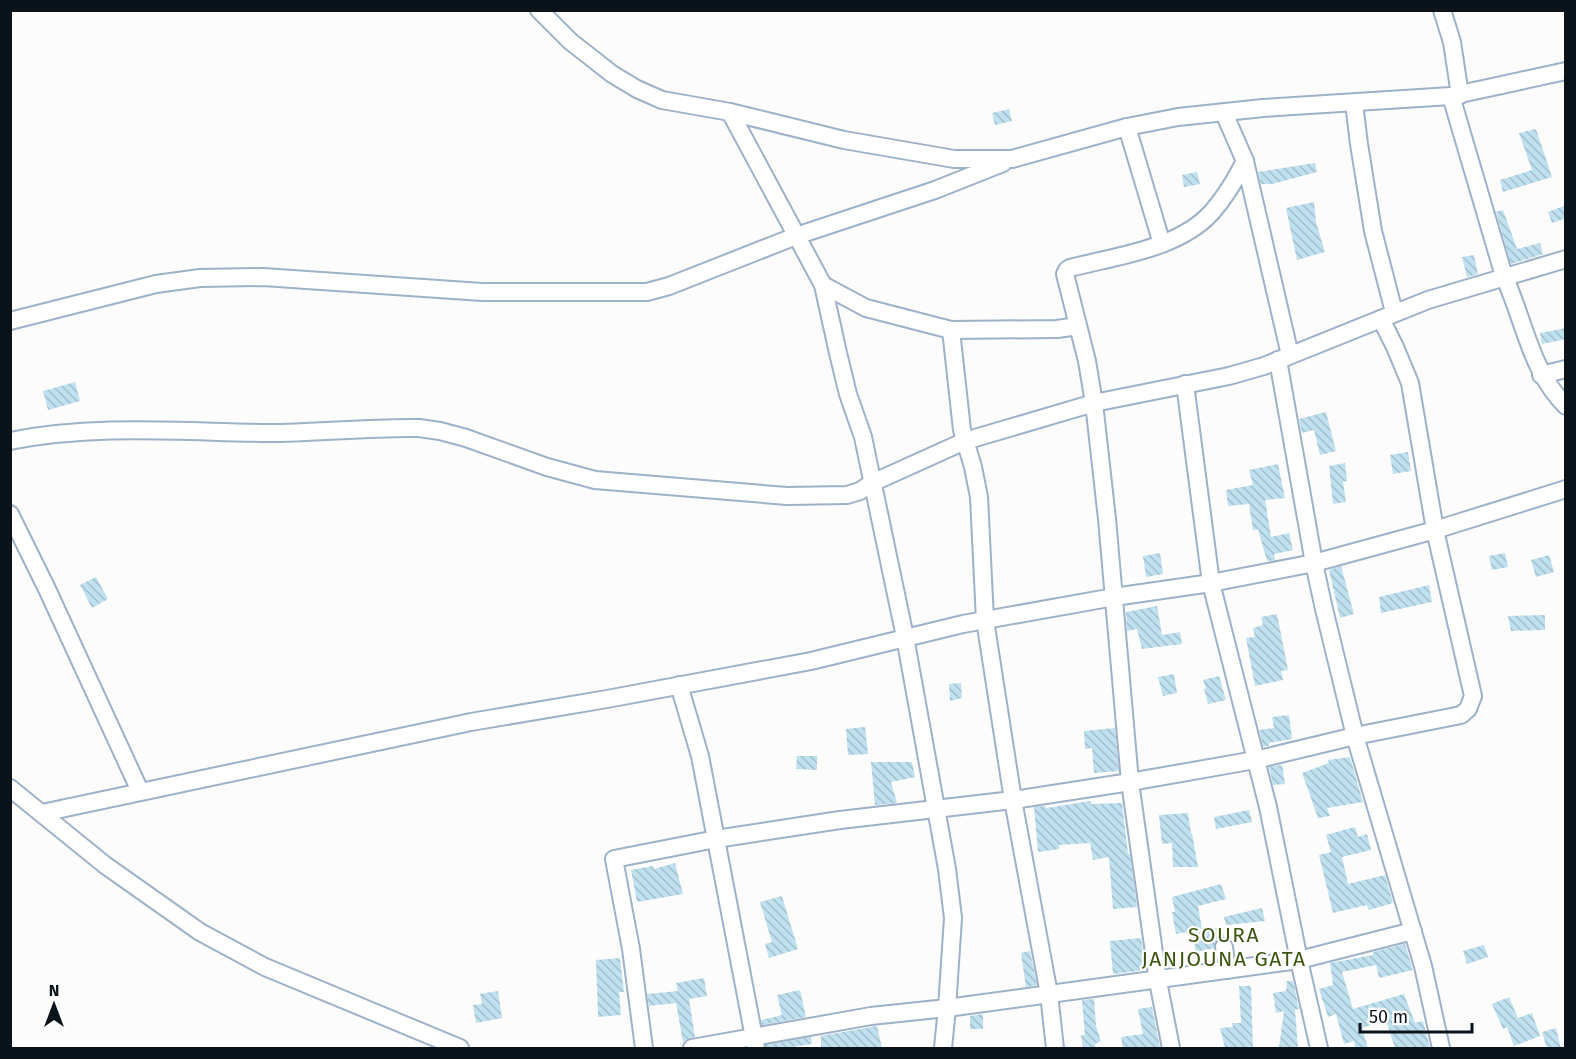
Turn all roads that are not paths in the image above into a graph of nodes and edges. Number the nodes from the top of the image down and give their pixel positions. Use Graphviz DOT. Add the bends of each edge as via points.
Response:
graph roads {
  1 [pos="539,10"];
  2 [pos="1442,10"];
  3 [pos="1566,71"];
  4 [pos="1455,95"];
  5 [pos="1354,103"];
  6 [pos="730,112"];
  7 [pos="1224,113"];
  8 [pos="1127,127"];
  9 [pos="1012,159"];
  10 [pos="1245,161"];
  11 [pos="795,236"];
  12 [pos="1162,244"];
  13 [pos="1566,260"];
  14 [pos="1504,276"];
  15 [pos="823,285"];
  16 [pos="1387,315"];
  17 [pos="10,321"];
  18 [pos="1078,326"];
  19 [pos="951,330"];
  20 [pos="1284,357"];
  21 [pos="1566,369"];
  22 [pos="1541,375"];
  23 [pos="1185,384"];
  24 [pos="1094,403"];
  25 [pos="1566,406"];
  26 [pos="10,441"];
  27 [pos="965,441"];
  28 [pos="872,483"];
  29 [pos="1566,489"];
  30 [pos="10,514"];
  31 [pos="1435,530"];
  32 [pos="1314,563"];
  33 [pos="1211,583"];
  34 [pos="1114,597"];
  35 [pos="986,620"];
  36 [pos="905,637"];
  37 [pos="679,685"];
  38 [pos="1355,736"];
  39 [pos="1255,759"];
  40 [pos="1130,782"];
  41 [pos="10,788"];
  42 [pos="140,791"];
  43 [pos="1013,800"];
  44 [pos="936,809"];
  45 [pos="42,813"];
  46 [pos="716,839"];
  47 [pos="1413,931"];
  48 [pos="1224,947"];
  49 [pos="1299,960"];
  50 [pos="1227,970"];
  51 [pos="1158,981"];
  52 [pos="1048,994"];
  53 [pos="946,1008"];
  54 [pos="755,1043"];
  55 [pos="460,1048"];
  56 [pos="644,1048"];
  57 [pos="692,1048"];
  58 [pos="943,1048"];
  59 [pos="1055,1048"];
  60 [pos="1171,1048"];
  61 [pos="1319,1048"];
  62 [pos="1441,1048"];
  1 -- 6 [label="street" via="570,41 637,89 662,100"];
  2 -- 4 [label="street" via="1452,42"];
  3 -- 4 [label="street"];
  4 -- 5 [label="street"];
  4 -- 14 [label="street"];
  5 -- 7 [label="street"];
  5 -- 16 [label="street"];
  6 -- 9 [label="street" via="855,142 954,159"];
  6 -- 11 [label="street"];
  7 -- 8 [label="street"];
  7 -- 10 [label="street"];
  8 -- 9 [label="street"];
  8 -- 12 [label="street"];
  9 -- 11 [label="street" via="935,190"];
  10 -- 12 [label="street" via="1211,213 1184,234"];
  10 -- 20 [label="street"];
  11 -- 15 [label="street"];
  11 -- 17 [label="street" via="647,292 482,292 263,277 200,278 156,284"];
  12 -- 18 [label="street" via="1066,270"];
  13 -- 14 [label="street"];
  14 -- 16 [label="street"];
  14 -- 22 [label="street"];
  15 -- 19 [label="street" via="866,308"];
  15 -- 28 [label="street"];
  16 -- 20 [label="street"];
  16 -- 31 [label="street" via="1410,383"];
  18 -- 19 [label="street"];
  18 -- 24 [label="street"];
  19 -- 27 [label="street"];
  20 -- 23 [label="street" via="1229,376"];
  20 -- 32 [label="street"];
  21 -- 22 [label="street"];
  22 -- 25 [label="street"];
  23 -- 24 [label="street"];
  23 -- 33 [label="street"];
  24 -- 27 [label="street"];
  24 -- 34 [label="street"];
  26 -- 28 [label="street" via="102,430 285,433 419,428 457,436 595,480 787,496 847,495"];
  27 -- 28 [label="street"];
  27 -- 35 [label="street" via="979,497"];
  28 -- 36 [label="street"];
  29 -- 31 [label="street"];
  30 -- 42 [label="street"];
  31 -- 32 [label="street"];
  31 -- 38 [label="street" via="1473,696 1468,709 1461,715"];
  32 -- 33 [label="street"];
  32 -- 38 [label="street"];
  33 -- 34 [label="street"];
  33 -- 39 [label="street"];
  34 -- 35 [label="street"];
  34 -- 40 [label="street"];
  35 -- 36 [label="street"];
  35 -- 43 [label="street"];
  36 -- 37 [label="street" via="851,652"];
  36 -- 44 [label="street"];
  37 -- 42 [label="street" via="471,722"];
  37 -- 46 [label="street" via="700,756"];
  38 -- 39 [label="street"];
  38 -- 47 [label="street"];
  39 -- 40 [label="street"];
  39 -- 49 [label="street"];
  40 -- 43 [label="street"];
  40 -- 51 [label="street"];
  41 -- 45 [label="street"];
  42 -- 45 [label="street"];
  43 -- 44 [label="street"];
  43 -- 52 [label="street"];
  44 -- 46 [label="street"];
  44 -- 53 [label="street" via="953,918"];
  45 -- 55 [label="street" via="105,865 200,932 265,967"];
  46 -- 54 [label="street"];
  46 -- 56 [label="street" via="614,859"];
  47 -- 49 [label="street"];
  47 -- 62 [label="street"];
  48 -- 50 [label="street"];
  49 -- 50 [label="street"];
  49 -- 61 [label="street"];
  50 -- 51 [label="street"];
  51 -- 52 [label="street"];
  51 -- 60 [label="street"];
  52 -- 53 [label="street"];
  52 -- 59 [label="street"];
  53 -- 54 [label="street" via="871,1016"];
  53 -- 58 [label="street"];
  54 -- 57 [label="street"];
}
